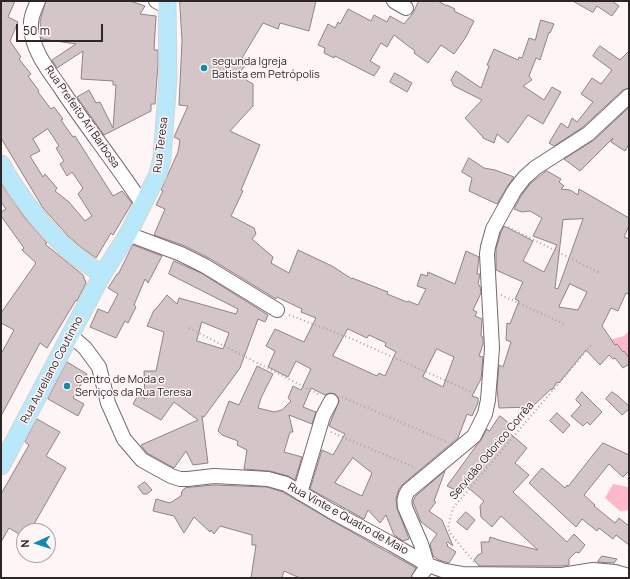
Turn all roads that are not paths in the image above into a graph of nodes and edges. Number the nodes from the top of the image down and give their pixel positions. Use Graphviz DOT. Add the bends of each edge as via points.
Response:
graph roads {
  1 [pos="38,1"];
  2 [pos="394,1"];
  3 [pos="163,3"];
  4 [pos="406,8"];
  5 [pos="629,96"];
  6 [pos="1,164"];
  7 [pos="143,206"];
  8 [pos="128,234"];
  9 [pos="102,274"];
  10 [pos="276,310"];
  11 [pos="70,335"];
  12 [pos="331,401"];
  13 [pos="1,466"];
  14 [pos="300,493"];
  15 [pos="427,565"];
  16 [pos="561,576"];
  17 [pos="629,576"];
  18 [pos="419,578"];
  1 -- 7 [label="street, Rua Prefeito Ari Barbosa" via="32,15 31,28 43,61"];
  2 -- 4 [label="street"];
  3 -- 7 [label="main road, Rua Teresa" via="168,78 162,158 158,174"];
  5 -- 15 [label="street" via="588,134 524,178 493,229 488,247 492,348 485,414 474,436 408,491 404,501"];
  6 -- 9 [label="main road" via="42,223 73,254"];
  7 -- 8 [label="main road, Rua Teresa"];
  8 -- 9 [label="main road, Rua Teresa"];
  8 -- 10 [label="street" via="205,266"];
  9 -- 11 [label="main road, Rua Aureliano Coutinho"];
  11 -- 13 [label="main road, Rua Aureliano Coutinho"];
  11 -- 14 [label="street, Rua Vinte e Quatro de Maio" via="95,360 115,422 124,439 142,460 180,479 214,476 268,479 286,484"];
  12 -- 14 [label="street" via="319,427"];
  14 -- 15 [label="street, Rua Vinte e Quatro de Maio"];
  15 -- 16 [label="street, Rua Vinte e Quatro de Maio" via="462,574"];
  15 -- 18 [label="street"];
  16 -- 17 [label="street, Rua Vinte e Quatro de Maio" via="599,570"];
}
